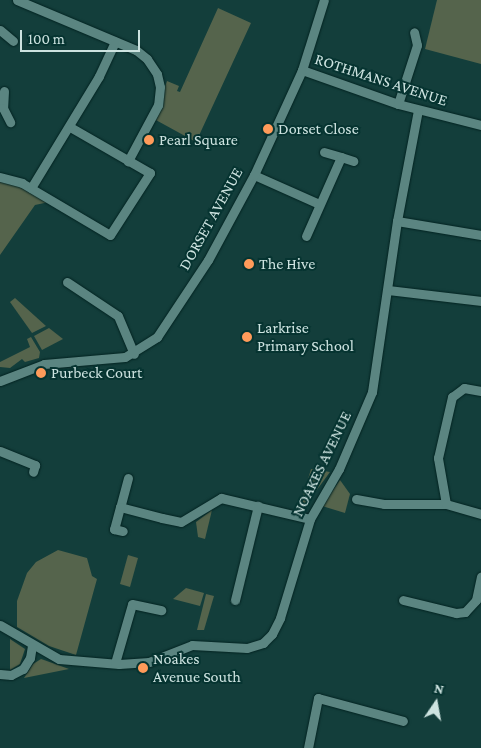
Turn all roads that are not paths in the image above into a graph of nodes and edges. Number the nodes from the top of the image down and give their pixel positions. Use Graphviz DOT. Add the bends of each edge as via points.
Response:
graph roads {
  1 [pos="17,0"];
  2 [pos="324,0"];
  3 [pos="0,30"];
  4 [pos="414,32"];
  5 [pos="13,41"];
  6 [pos="115,41"];
  7 [pos="302,70"];
  8 [pos="4,91"];
  9 [pos="398,104"];
  10 [pos="1,108"];
  11 [pos="418,110"];
  12 [pos="10,122"];
  13 [pos="481,125"];
  14 [pos="70,128"];
  15 [pos="324,152"];
  16 [pos="341,157"];
  17 [pos="128,161"];
  18 [pos="353,161"];
  19 [pos="254,175"];
  20 [pos="0,177"];
  21 [pos="31,188"];
  22 [pos="319,204"];
  23 [pos="397,221"];
  24 [pos="481,235"];
  25 [pos="306,236"];
  26 [pos="67,282"];
  27 [pos="388,290"];
  28 [pos="481,301"];
  29 [pos="134,354"];
  30 [pos="0,381"];
  31 [pos="481,391"];
  32 [pos="0,452"];
  33 [pos="35,465"];
  34 [pos="128,478"];
  35 [pos="356,500"];
  36 [pos="446,504"];
  37 [pos="258,506"];
  38 [pos="120,507"];
  39 [pos="481,514"];
  40 [pos="310,519"];
  41 [pos="123,531"];
  42 [pos="481,577"];
  43 [pos="235,600"];
  44 [pos="403,600"];
  45 [pos="161,610"];
  46 [pos="0,625"];
  47 [pos="32,646"];
  48 [pos="115,663"];
  49 [pos="0,674"];
  50 [pos="403,721"];
  51 [pos="308,748"];
  1 -- 6 [label="street"];
  2 -- 7 [label="street, DORSET AVENUE"];
  3 -- 5 [label="street"];
  4 -- 9 [label="street" via="417,45"];
  6 -- 14 [label="street"];
  6 -- 17 [label="street" via="147,59 157,74 160,87 158,104"];
  7 -- 9 [label="street, ROTHMANS AVENUE"];
  7 -- 19 [label="street, DORSET AVENUE"];
  8 -- 10 [label="street"];
  9 -- 11 [label="street, ROTHMANS AVENUE"];
  10 -- 12 [label="street"];
  11 -- 13 [label="street, ROTHMANS AVENUE"];
  11 -- 23 [label="street, NOAKES AVENUE"];
  14 -- 17 [label="street"];
  14 -- 21 [label="street"];
  15 -- 16 [label="street"];
  16 -- 18 [label="street"];
  16 -- 22 [label="street"];
  17 -- 21 [label="street" via="150,173 110,235"];
  19 -- 22 [label="street"];
  19 -- 29 [label="street, DORSET AVENUE" via="208,260 171,319 158,337"];
  20 -- 21 [label="street"];
  22 -- 25 [label="street"];
  23 -- 24 [label="street"];
  23 -- 27 [label="street, NOAKES AVENUE"];
  26 -- 29 [label="street" via="118,316"];
  27 -- 28 [label="street"];
  27 -- 40 [label="street, NOAKES AVENUE" via="372,392 339,469"];
  29 -- 30 [label="street, DORSET AVENUE" via="44,364"];
  31 -- 36 [label="street" via="464,388 452,397 438,458"];
  32 -- 33 [label="street"];
  34 -- 38 [label="street"];
  35 -- 36 [label="street" via="384,504"];
  36 -- 39 [label="street"];
  37 -- 38 [label="street" via="222,498 181,522"];
  37 -- 40 [label="street"];
  37 -- 43 [label="street"];
  38 -- 41 [label="street" via="114,529"];
  40 -- 48 [label="street, NOAKES AVENUE" via="280,618 263,643 247,648 192,645 149,662"];
  42 -- 44 [label="street" via="476,600 464,612 456,613"];
  45 -- 48 [label="street" via="132,604"];
  46 -- 47 [label="street, NOAKES AVENUE"];
  47 -- 48 [label="street, NOAKES AVENUE" via="59,659"];
  47 -- 49 [label="street" via="30,658 23,669 11,675"];
  50 -- 51 [label="street" via="318,698"];
}
